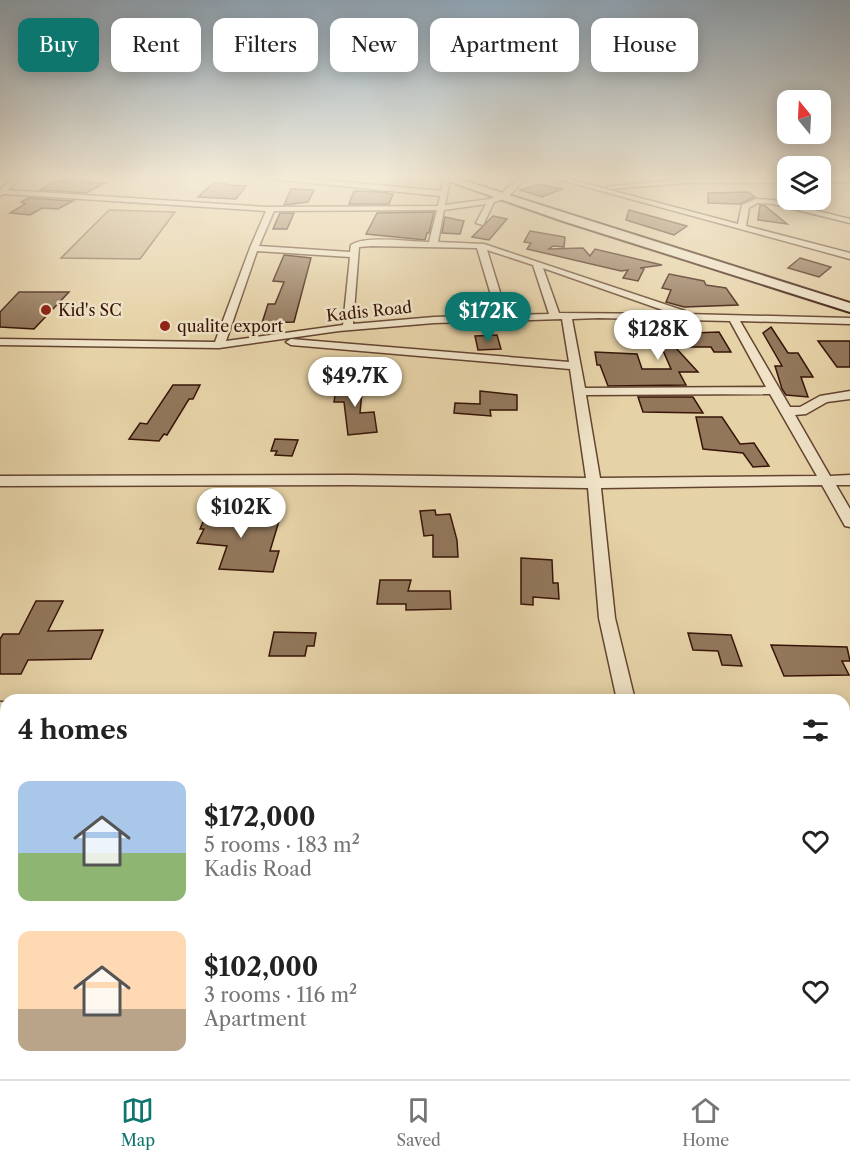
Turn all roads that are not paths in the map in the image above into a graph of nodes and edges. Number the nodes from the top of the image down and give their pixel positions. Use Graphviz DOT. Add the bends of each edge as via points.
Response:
graph roads {
  1 [pos="264,227"];
  2 [pos="437,227"];
  3 [pos="592,227"];
  4 [pos="747,227"];
  5 [pos="433,245"];
  6 [pos="481,246"];
  7 [pos="254,248"];
  8 [pos="353,255"];
  9 [pos="850,256"];
  10 [pos="537,263"];
  11 [pos="850,308"];
  12 [pos="561,316"];
  13 [pos="502,318"];
  14 [pos="695,318"];
  15 [pos="734,320"];
  16 [pos="850,321"];
  17 [pos="348,327"];
  18 [pos="267,340"];
  19 [pos="0,342"];
  20 [pos="219,345"];
  21 [pos="575,366"];
  22 [pos="774,390"];
  23 [pos="579,392"];
  24 [pos="850,395"];
  25 [pos="788,411"];
  26 [pos="828,480"];
  27 [pos="850,480"];
  28 [pos="0,481"];
  29 [pos="594,483"];
  30 [pos="850,522"];
  31 [pos="625,694"];
  1 -- 7 [label="street"];
  2 -- 5 [label="street"];
  3 -- 11 [label="main road"];
  4 -- 9 [label="street"];
  5 -- 6 [label="street"];
  5 -- 8 [label="street" via="355,245"];
  6 -- 10 [label="street"];
  6 -- 13 [label="street"];
  7 -- 8 [label="street"];
  7 -- 20 [label="street"];
  8 -- 17 [label="street"];
  10 -- 12 [label="street"];
  10 -- 14 [label="street"];
  12 -- 13 [label="street, Kadis Road"];
  12 -- 14 [label="street, Kadis Road"];
  12 -- 21 [label="street"];
  13 -- 17 [label="street, Kadis Road"];
  14 -- 15 [label="street, Kadis Road"];
  15 -- 16 [label="street, Kadis Road"];
  15 -- 22 [label="street"];
  17 -- 18 [label="street, Kadis Road"];
  18 -- 20 [label="street, Kadis Road"];
  18 -- 21 [label="street"];
  19 -- 20 [label="street, Kadis Road"];
  21 -- 23 [label="street"];
  22 -- 23 [label="street"];
  22 -- 25 [label="street"];
  23 -- 29 [label="street"];
  24 -- 25 [label="street" via="824,399 802,411"];
  25 -- 26 [label="street"];
  26 -- 27 [label="street"];
  26 -- 29 [label="street"];
  26 -- 30 [label="street"];
  28 -- 29 [label="street"];
  29 -- 31 [label="street" via="608,618"];
}
